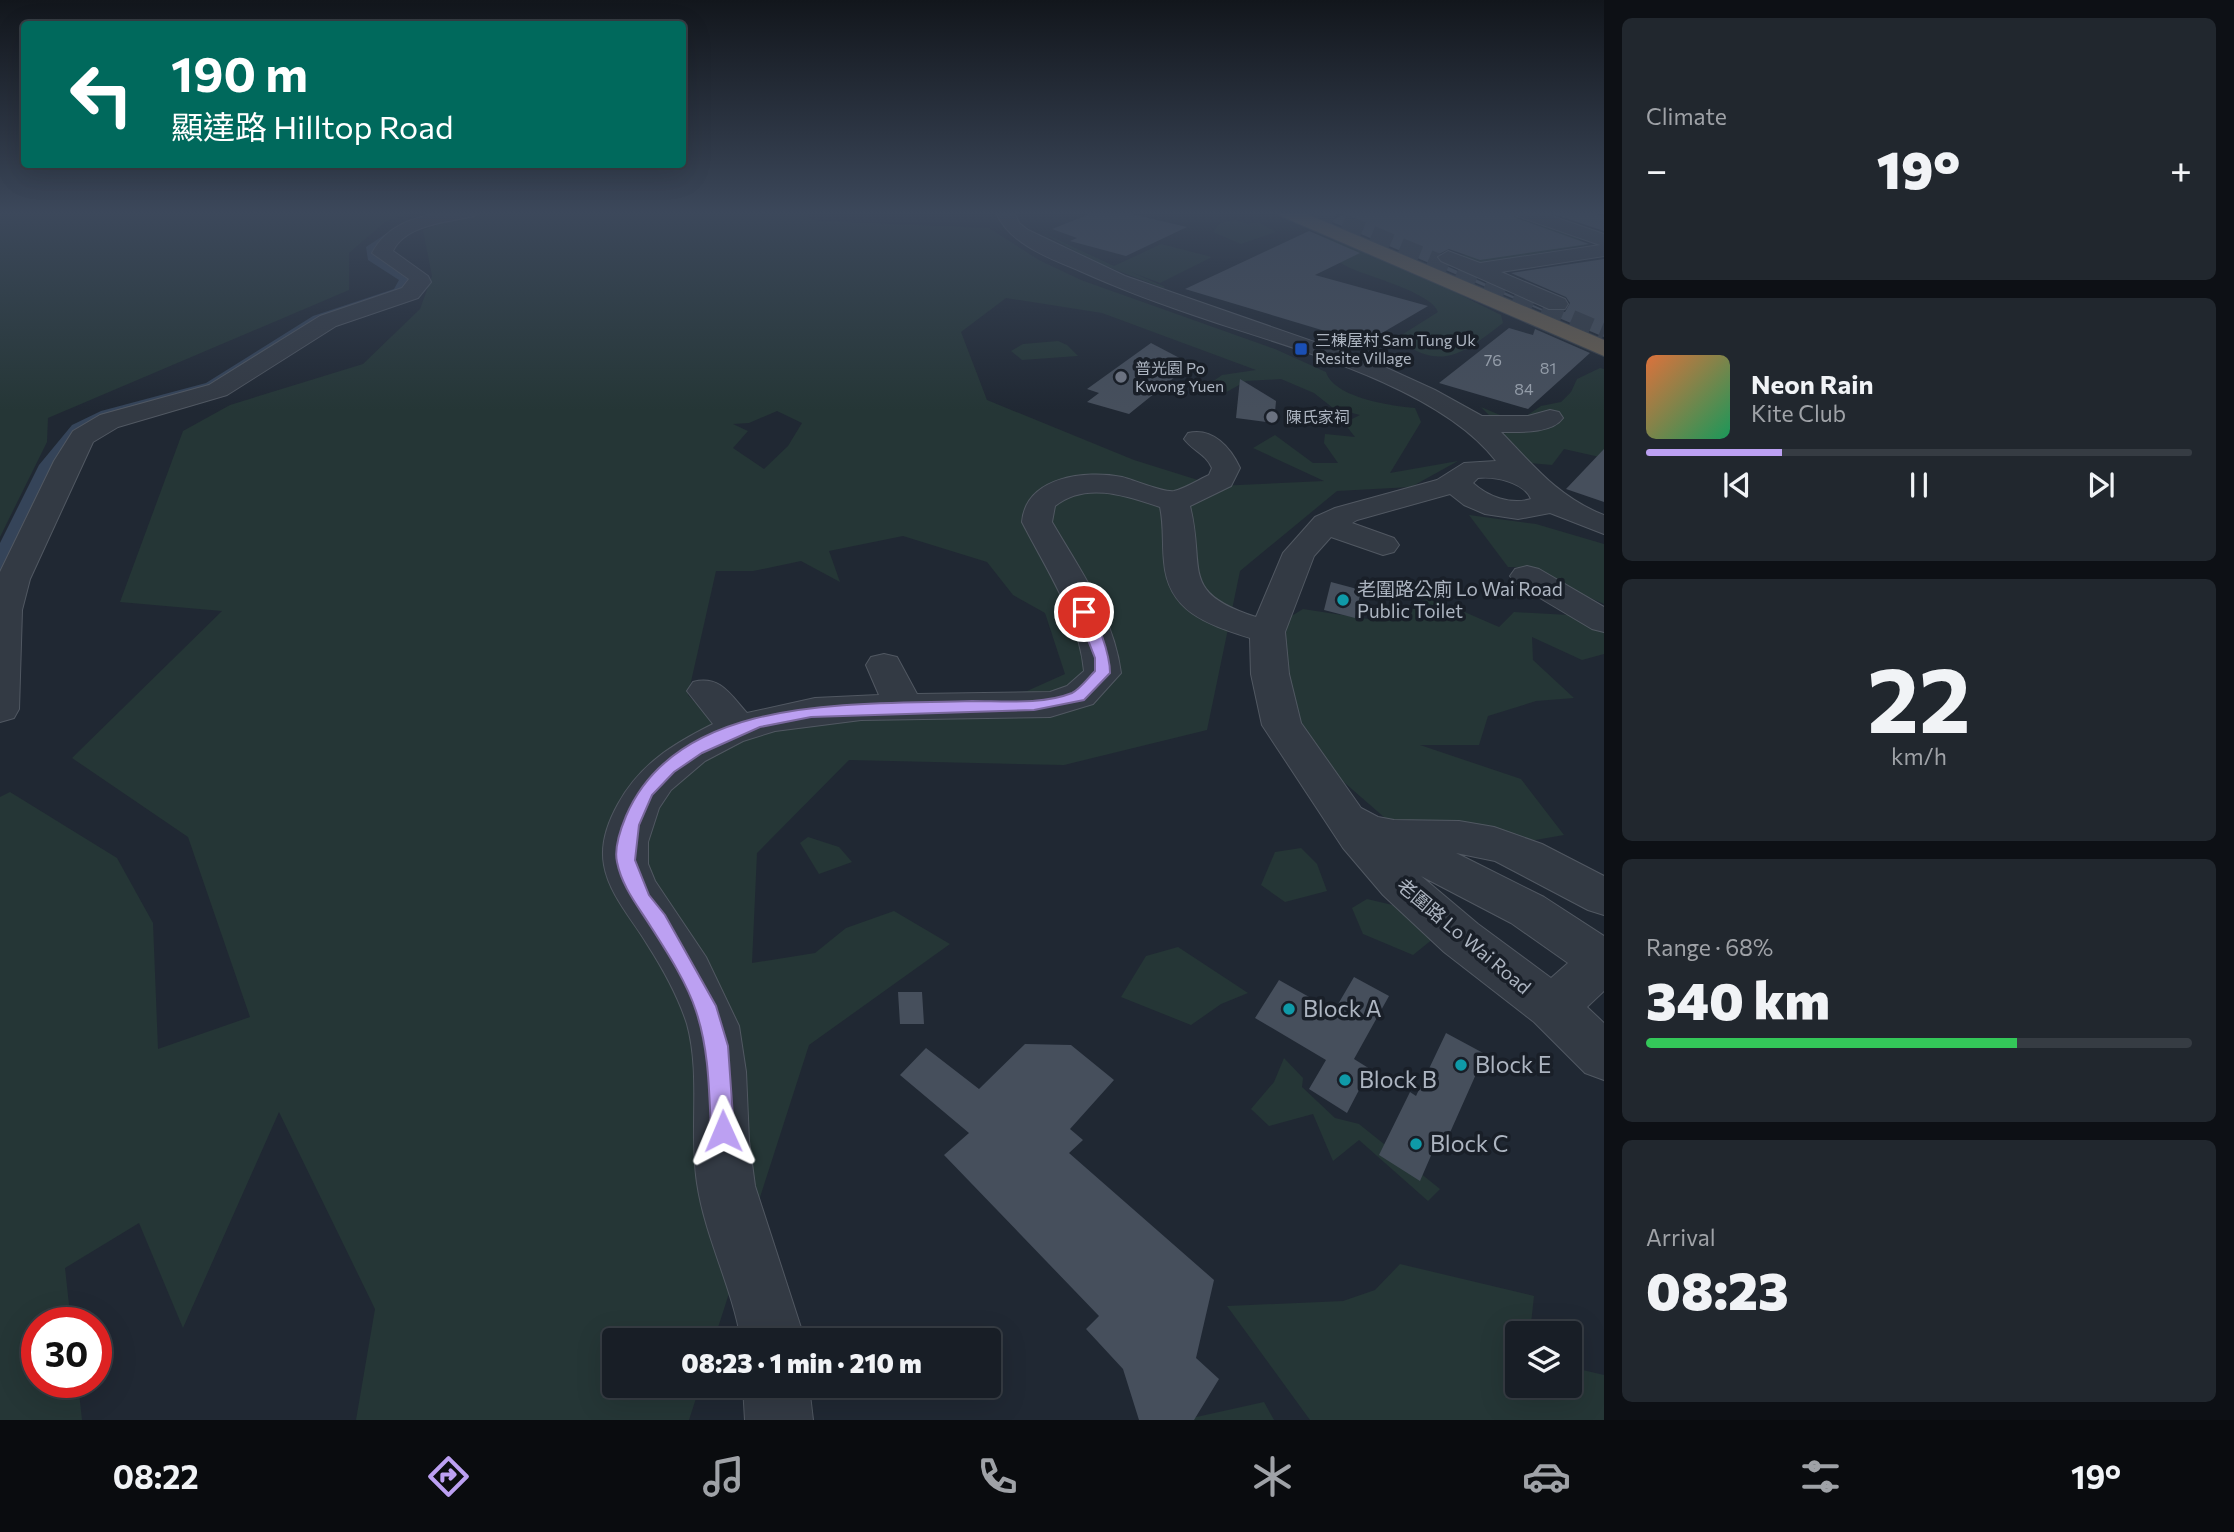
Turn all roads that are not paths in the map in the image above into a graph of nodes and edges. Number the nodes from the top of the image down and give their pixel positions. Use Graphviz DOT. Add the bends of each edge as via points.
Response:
graph roads {
  1 [pos="418,278"];
  2 [pos="1116,278"];
  3 [pos="1440,278"];
  4 [pos="1496,278"];
  5 [pos="1557,304"];
  6 [pos="1604,349"];
  7 [pos="1450,411"];
  8 [pos="1550,418"];
  9 [pos="1475,424"];
  10 [pos="1198,439"];
  11 [pos="1464,474"];
  12 [pos="1526,499"];
  13 [pos="1383,501"];
  14 [pos="1174,502"];
  15 [pos="1326,524"];
  16 [pos="1604,526"];
  17 [pos="1383,545"];
  18 [pos="1527,576"];
  19 [pos="1604,622"];
  20 [pos="1267,632"];
  21 [pos="884,665"];
  22 [pos="706,691"];
  23 [pos="0,709"];
  24 [pos="898,709"];
  25 [pos="738,728"];
  26 [pos="1363,828"];
  27 [pos="1434,836"];
  28 [pos="1604,897"];
  29 [pos="1603,954"];
  30 [pos="1552,1007"];
  31 [pos="1604,1056"];
  32 [pos="772,1328"];
  33 [pos="777,1398"];
  34 [pos="779,1420"];
  1 -- 23 [label="street" via="410,293 328,321 218,390 109,421 83,437 13,579 5,610"];
  2 -- 7 [label="street" via="1372,370"];
  3 -- 6 [label="highway"];
  4 -- 5 [label="street"];
  7 -- 9 [label="street"];
  7 -- 11 [label="street" via="1480,450 1479,463"];
  8 -- 9 [label="street" via="1529,424"];
  9 -- 12 [label="street" via="1493,438"];
  10 -- 14 [label="street" via="1220,453 1226,468 1221,480"];
  11 -- 12 [label="street" via="1458,485 1468,495"];
  11 -- 13 [label="street, 老圍路 Lo Wai Road" via="1447,486"];
  12 -- 13 [label="street, 老圍路 Lo Wai Road"];
  12 -- 16 [label="street"];
  13 -- 15 [label="street, 老圍路 Lo Wai Road"];
  14 -- 20 [label="street" via="1189,595 1215,614"];
  14 -- 24 [label="street" via="1115,485 1094,484 1054,493 1040,502 1037,522 1096,635 1103,658 1103,673 1078,696 1034,705"];
  15 -- 17 [label="street"];
  15 -- 20 [label="street, 老圍路 Lo Wai Road" via="1299,553"];
  18 -- 19 [label="street"];
  20 -- 26 [label="street, 老圍路 Lo Wai Road" via="1270,674 1282,725"];
  21 -- 24 [label="street" via="899,696"];
  22 -- 25 [label="street"];
  24 -- 25 [label="street" via="811,712"];
  25 -- 32 [label="street" via="668,768 645,792 631,825 625,860 641,899 658,920 706,1006 722,1087 726,1184"];
  26 -- 27 [label="street"];
  26 -- 29 [label="street" via="1438,862"];
  26 -- 30 [label="street, 老圍路 Lo Wai Road" via="1369,851 1399,883 1461,938"];
  27 -- 28 [label="street" via="1475,839 1513,849"];
  27 -- 29 [label="street" via="1541,887 1585,916"];
  29 -- 30 [label="street"];
  30 -- 31 [label="street, 老圍路 Lo Wai Road"];
  33 -- 34 [label="street"];
}
